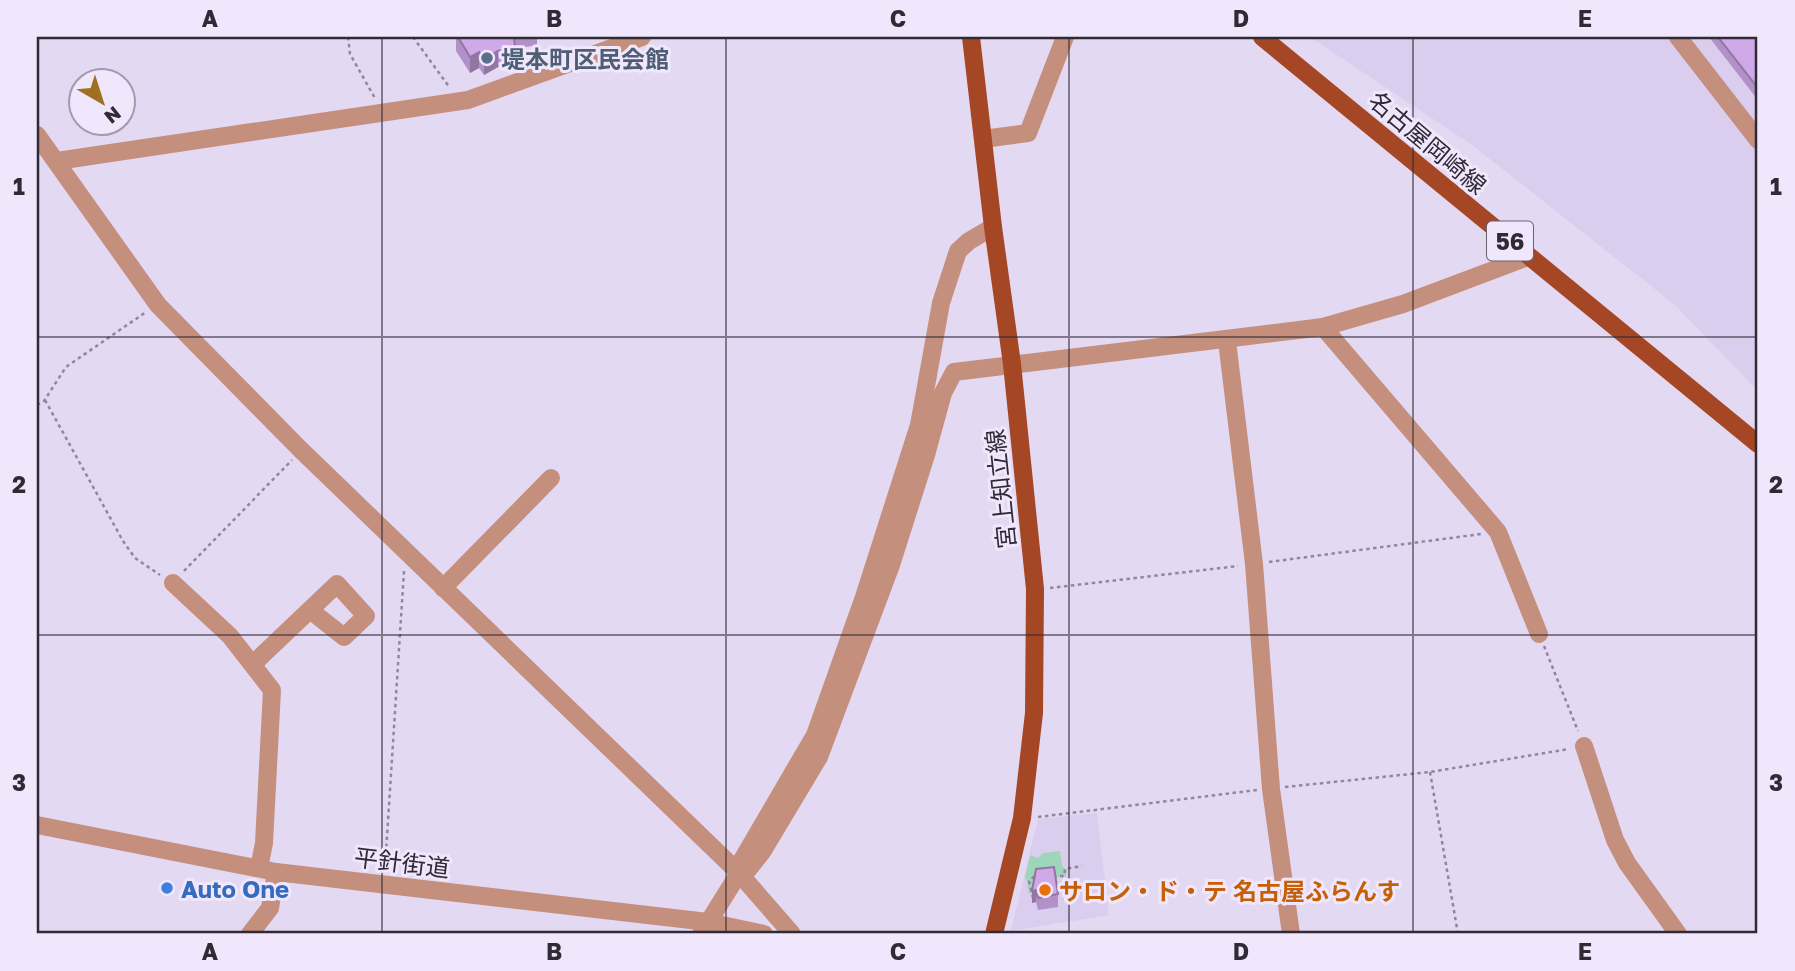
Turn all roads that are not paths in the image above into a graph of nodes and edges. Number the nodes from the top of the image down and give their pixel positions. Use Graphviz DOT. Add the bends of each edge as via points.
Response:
graph roads {
  1 [pos="642,37"];
  2 [pos="971,37"];
  3 [pos="1065,37"];
  4 [pos="1262,37"];
  5 [pos="1678,37"];
  6 [pos="983,139"];
  7 [pos="1758,140"];
  8 [pos="40,143"];
  9 [pos="57,161"];
  10 [pos="993,227"];
  11 [pos="1528,257"];
  12 [pos="1323,327"];
  13 [pos="1227,341"];
  14 [pos="1012,364"];
  15 [pos="1758,444"];
  16 [pos="551,478"];
  17 [pos="173,583"];
  18 [pos="443,587"];
  19 [pos="310,610"];
  20 [pos="1539,634"];
  21 [pos="253,664"];
  22 [pos="1584,746"];
  23 [pos="37,825"];
  24 [pos="267,870"];
  25 [pos="739,873"];
  26 [pos="704,928"];
  27 [pos="250,934"];
  28 [pos="764,934"];
  29 [pos="792,934"];
  30 [pos="994,934"];
  31 [pos="1291,934"];
  32 [pos="1678,934"];
  1 -- 9 [label="street" via="467,100"];
  2 -- 6 [label="main road, 宮上知立線"];
  3 -- 6 [label="street" via="1028,133"];
  4 -- 11 [label="main road, 名古屋岡崎線 / 56"];
  5 -- 7 [label="street"];
  6 -- 10 [label="main road, 宮上知立線"];
  8 -- 9 [label="street"];
  9 -- 18 [label="street" via="158,305"];
  10 -- 14 [label="main road, 宮上知立線"];
  10 -- 25 [label="street" via="958,251 941,303 919,425 864,597 815,734 742,860"];
  11 -- 12 [label="street" via="1403,304"];
  11 -- 15 [label="main road, 名古屋岡崎線 / 56"];
  12 -- 13 [label="street"];
  12 -- 20 [label="street" via="1498,532"];
  13 -- 14 [label="street"];
  13 -- 31 [label="street" via="1254,564 1271,789"];
  14 -- 25 [label="street" via="954,372 948,383 891,565 819,757 762,852 747,872"];
  14 -- 30 [label="main road, 宮上知立線" via="1035,589 1034,713 1022,818"];
  16 -- 18 [label="street"];
  17 -- 21 [label="street"];
  18 -- 25 [label="street"];
  19 -- 21 [label="street"];
  21 -- 24 [label="street" via="272,690 264,843"];
  22 -- 32 [label="street" via="1615,841"];
  23 -- 24 [label="street, 平針街道"];
  24 -- 26 [label="street, 平針街道"];
  24 -- 27 [label="street" via="270,908"];
  25 -- 26 [label="street"];
  25 -- 29 [label="street"];
  26 -- 28 [label="street, 平針街道"];
}
